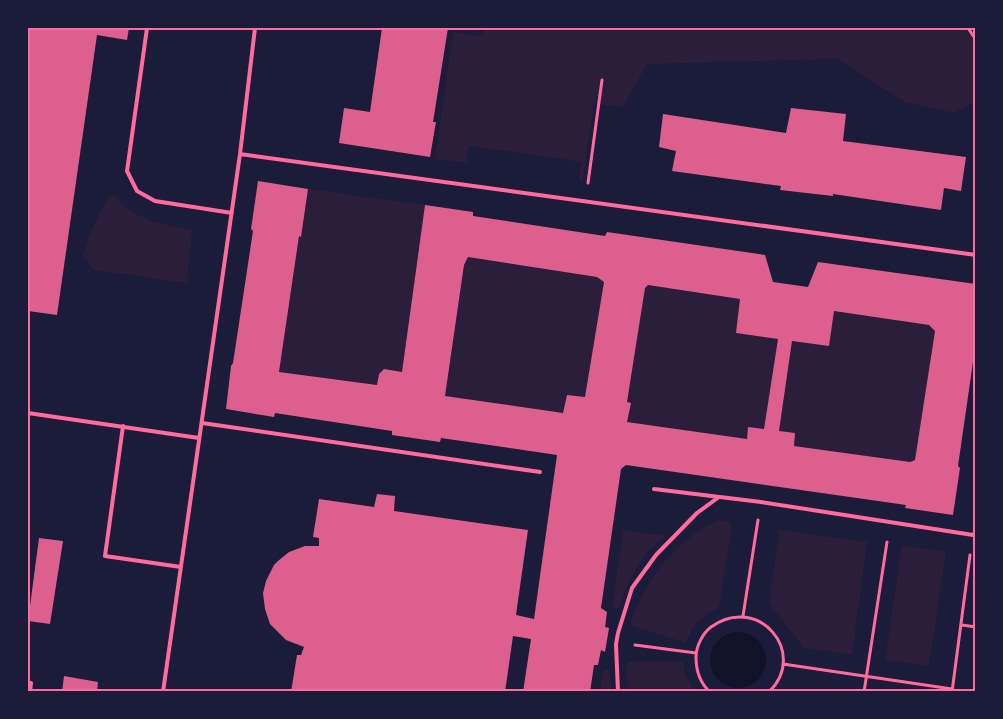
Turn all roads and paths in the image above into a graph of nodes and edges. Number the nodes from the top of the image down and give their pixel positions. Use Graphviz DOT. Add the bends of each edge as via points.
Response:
graph roads {
  1 [pos="147,28"];
  2 [pos="255,28"];
  3 [pos="968,28"];
  4 [pos="976,40"];
  5 [pos="602,80"];
  6 [pos="240,154"];
  7 [pos="585,201"];
  8 [pos="232,213"];
  9 [pos="976,255"];
  10 [pos="28,412"];
  11 [pos="202,423"];
  12 [pos="124,426"];
  13 [pos="200,438"];
  14 [pos="540,472"];
  15 [pos="654,489"];
  16 [pos="719,497"];
  17 [pos="761,502"];
  18 [pos="890,522"];
  19 [pos="974,534"];
  20 [pos="180,566"];
  21 [pos="743,616"];
  22 [pos="962,625"];
  23 [pos="976,627"];
  24 [pos="616,644"];
  25 [pos="696,653"];
  26 [pos="783,664"];
  27 [pos="866,676"];
  28 [pos="31,683"];
  29 [pos="952,690"];
  30 [pos="30,692"];
  31 [pos="163,692"];
  32 [pos="618,692"];
  33 [pos="710,692"];
  34 [pos="769,692"];
  35 [pos="864,692"];
  1 -- 8 [label="lane" via="127,171 137,191 155,201"];
  2 -- 6 [label="lane"];
  3 -- 4 [label="path"];
  5 -- 7 [label="path"];
  6 -- 7 [label="lane"];
  6 -- 8 [label="lane"];
  7 -- 9 [label="lane"];
  8 -- 11 [label="lane"];
  10 -- 12 [label="lane"];
  11 -- 13 [label="lane"];
  11 -- 14 [label="lane"];
  12 -- 13 [label="lane"];
  12 -- 20 [label="lane" via="105,556"];
  13 -- 20 [label="lane"];
  15 -- 16 [label="lane"];
  16 -- 17 [label="lane"];
  16 -- 24 [label="lane" via="697,513 656,554 632,588"];
  17 -- 18 [label="lane"];
  17 -- 21 [label="path"];
  18 -- 19 [label="lane"];
  18 -- 27 [label="path"];
  19 -- 22 [label="path"];
  20 -- 31 [label="lane"];
  21 -- 25 [label="path" via="730,617 708,629"];
  21 -- 26 [label="path" via="757,619 769,627 778,638"];
  22 -- 23 [label="path"];
  22 -- 29 [label="path"];
  24 -- 25 [label="path"];
  24 -- 32 [label="lane"];
  25 -- 33 [label="path" via="700,678"];
  26 -- 27 [label="path"];
  26 -- 34 [label="path" via="779,679"];
  27 -- 29 [label="path"];
  27 -- 35 [label="path"];
  28 -- 30 [label="lane"];
}
